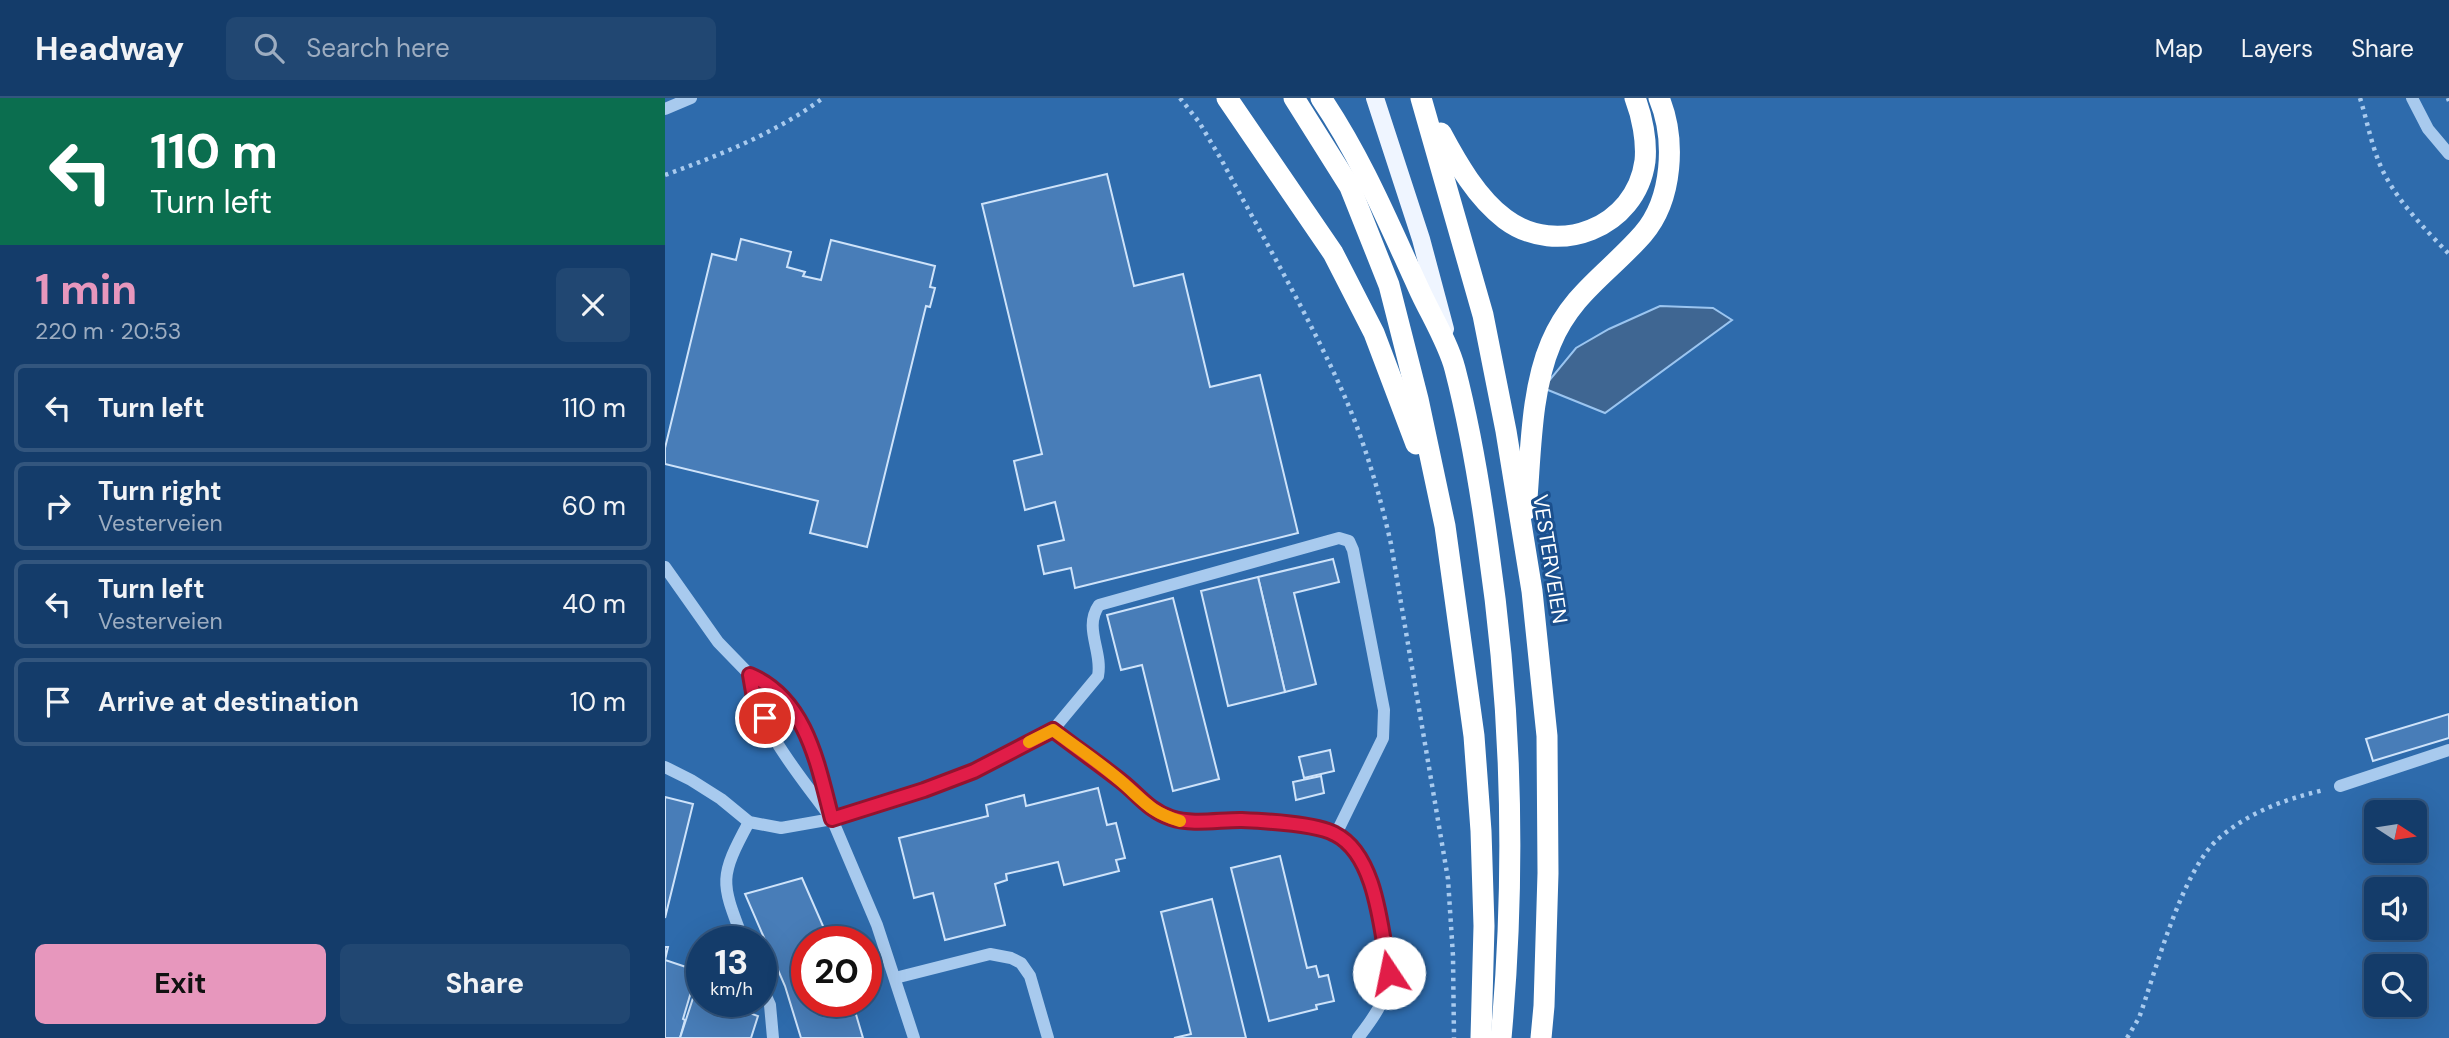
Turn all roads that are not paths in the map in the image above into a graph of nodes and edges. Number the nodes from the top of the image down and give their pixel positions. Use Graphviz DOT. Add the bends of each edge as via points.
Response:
graph roads {
  1 [pos="691,98"];
  2 [pos="1227,98"];
  3 [pos="1294,98"];
  4 [pos="1321,98"];
  5 [pos="1375,98"];
  6 [pos="1422,98"];
  7 [pos="1635,98"];
  8 [pos="1659,98"];
  9 [pos="2412,98"];
  10 [pos="665,109"];
  11 [pos="2449,154"];
  12 [pos="1454,366"];
  13 [pos="1445,526"];
  14 [pos="1524,544"];
  15 [pos="665,567"];
  16 [pos="750,675"];
  17 [pos="1053,730"];
  18 [pos="2449,750"];
  19 [pos="665,767"];
  20 [pos="2340,786"];
  21 [pos="832,819"];
  22 [pos="749,822"];
  23 [pos="1336,834"];
  24 [pos="738,926"];
  25 [pos="895,978"];
  26 [pos="771,1017"];
  27 [pos="773,1038"];
  28 [pos="914,1038"];
  29 [pos="1048,1038"];
  30 [pos="1358,1038"];
  31 [pos="1481,1038"];
  32 [pos="1501,1038"];
  33 [pos="1541,1038"];
  1 -- 10 [label="street"];
  2 -- 13 [label="highway" via="1345,276 1374,333"];
  3 -- 13 [label="highway" via="1350,187 1389,285"];
  4 -- 12 [label="highway" via="1368,176"];
  5 -- 12 [label="main road" via="1421,239"];
  6 -- 7 [label="highway" via="1454,159 1488,204 1527,231 1570,236 1594,231 1611,219 1637,186 1645,161 1644,132"];
  6 -- 14 [label="highway, VESTERVEIEN" via="1483,315"];
  8 -- 14 [label="highway" via="1669,129 1670,153 1667,182 1657,210 1645,232 1569,310 1543,364"];
  9 -- 11 [label="street" via="2428,129"];
  12 -- 32 [label="highway" via="1480,490 1501,645 1507,730 1510,826"];
  13 -- 31 [label="highway" via="1474,736 1481,831"];
  14 -- 33 [label="highway, VESTERVEIEN" via="1547,736 1548,873"];
  15 -- 16 [label="street" via="718,642"];
  16 -- 21 [label="street" via="754,698 786,758"];
  16 -- 21 [label="street" via="766,682 799,720 813,746"];
  17 -- 21 [label="street" via="974,771"];
  17 -- 23 [label="street" via="1124,783 1143,803 1169,817 1283,824"];
  17 -- 23 [label="street" via="1098,676 1093,614 1099,605 1339,538 1349,541 1384,710 1384,735"];
  18 -- 20 [label="street"];
  19 -- 22 [label="street" via="721,799"];
  21 -- 22 [label="street" via="781,828"];
  21 -- 25 [label="street"];
  22 -- 24 [label="street" via="728,860 725,885"];
  23 -- 30 [label="street" via="1366,867 1389,973 1382,1004"];
  25 -- 28 [label="street"];
  25 -- 29 [label="street" via="990,954 1011,958 1030,976"];
  26 -- 27 [label="street"];
}
